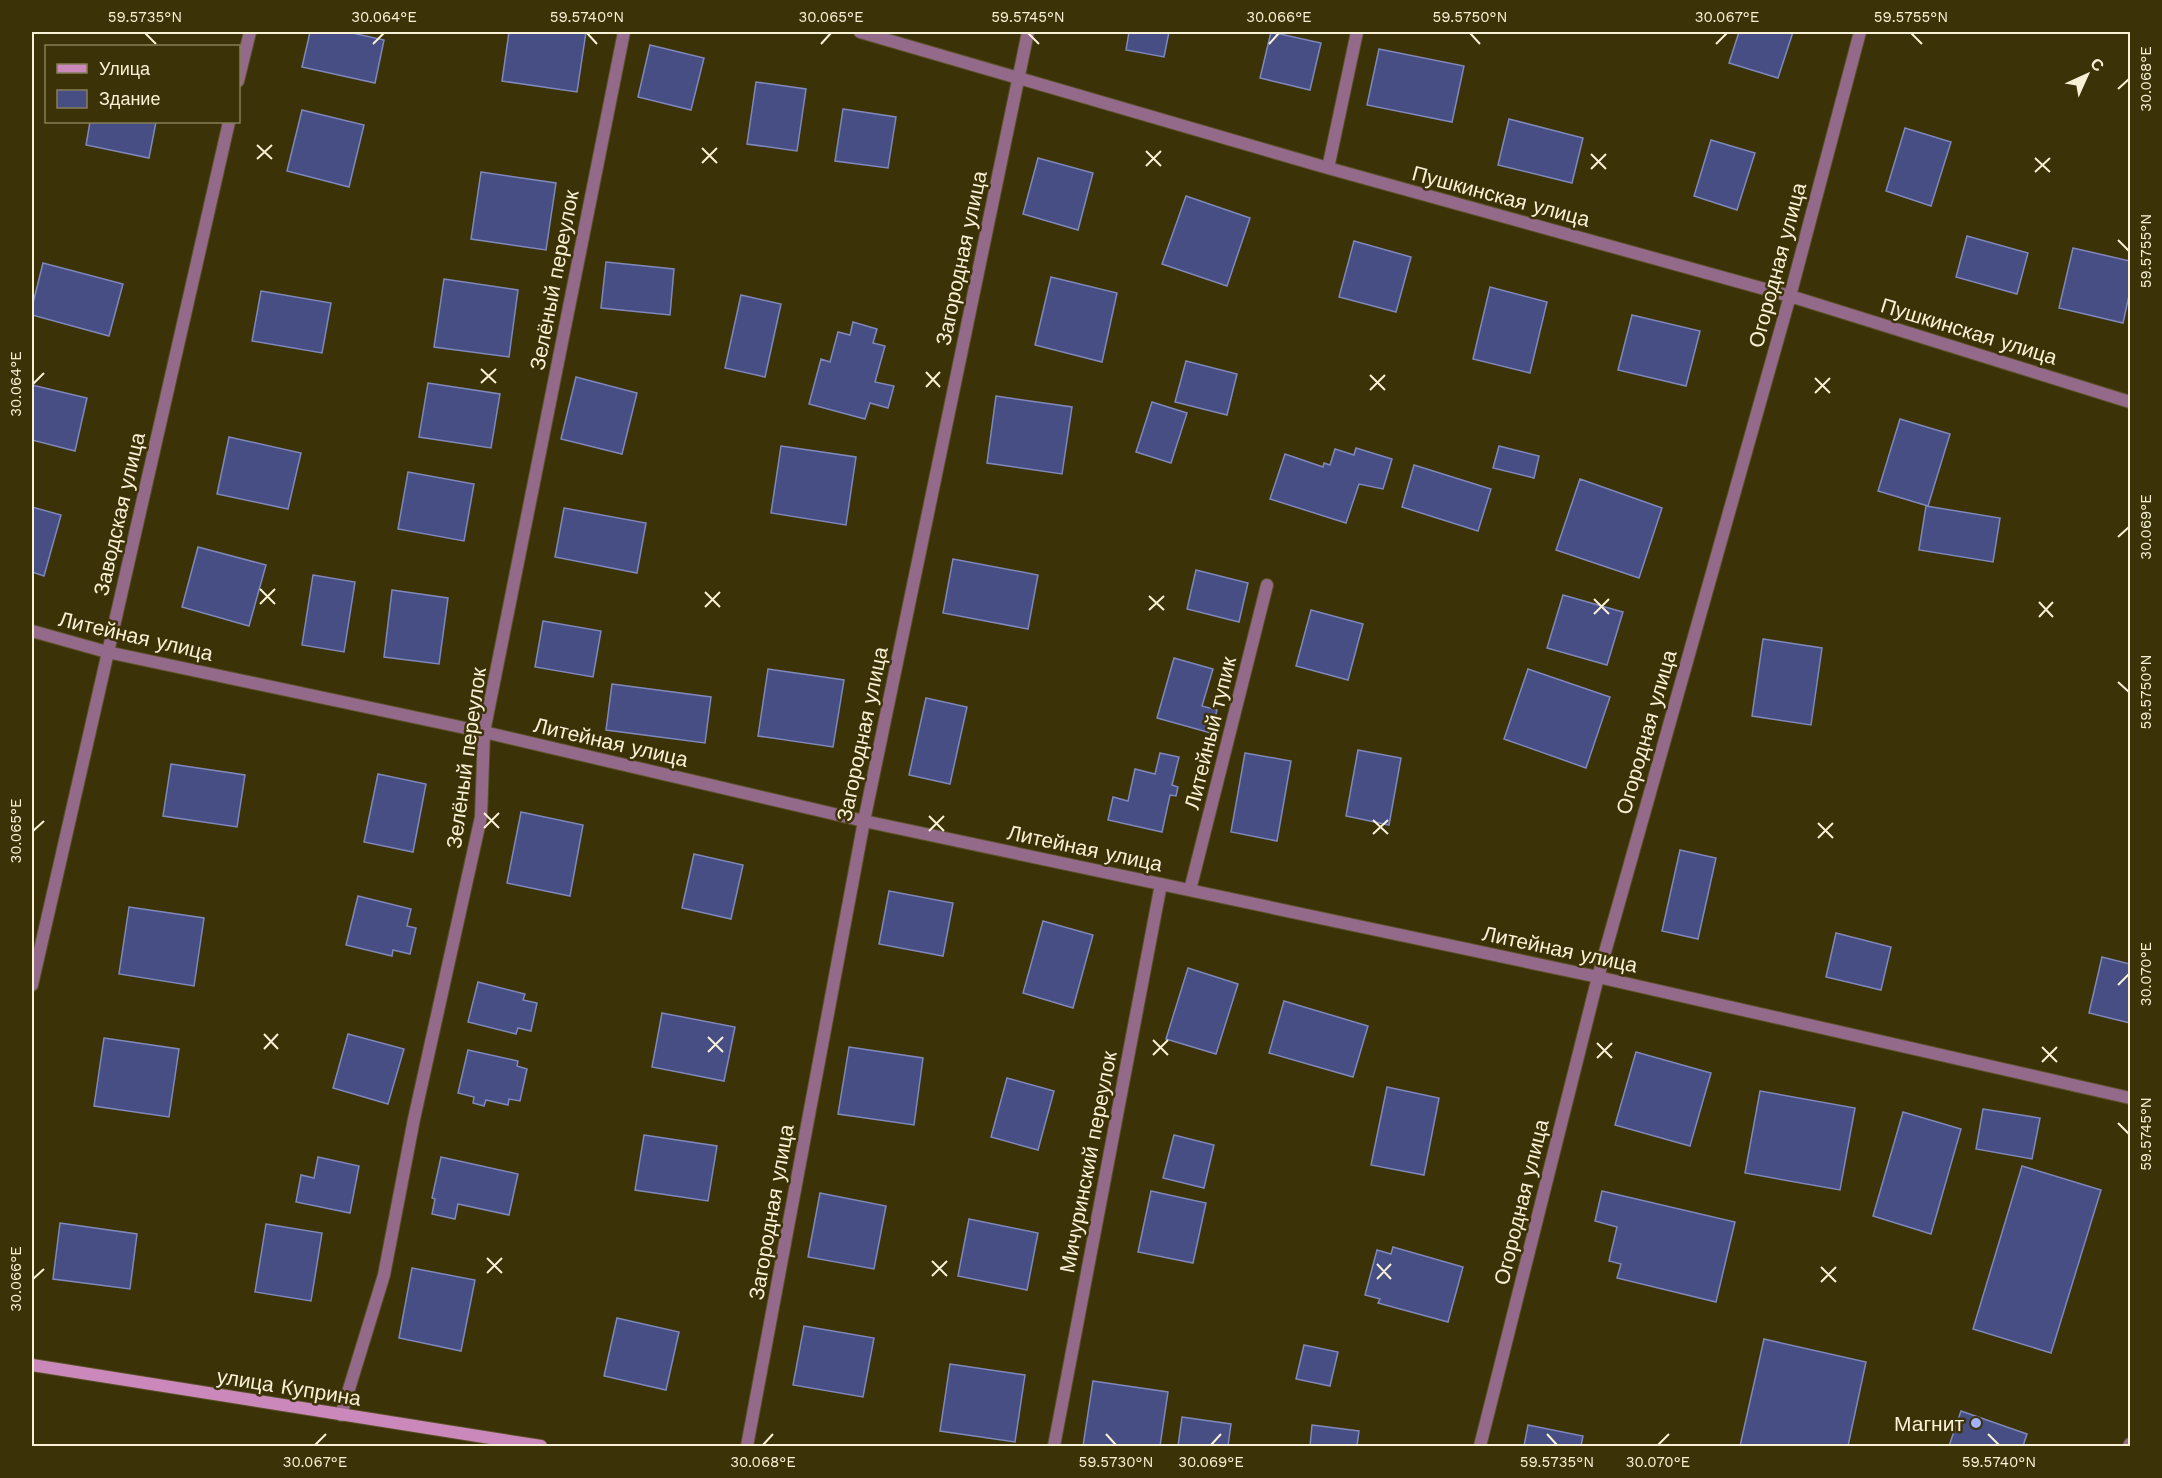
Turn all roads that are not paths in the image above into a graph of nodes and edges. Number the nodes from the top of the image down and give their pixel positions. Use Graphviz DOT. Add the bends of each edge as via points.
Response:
graph roads {
  1 [pos="250,32"];
  2 [pos="624,32"];
  3 [pos="860,32"];
  4 [pos="1028,32"];
  5 [pos="1357,32"];
  6 [pos="1860,32"];
  7 [pos="240,73"];
  8 [pos="1018,77"];
  9 [pos="229,123"];
  10 [pos="1328,168"];
  11 [pos="1790,296"];
  12 [pos="2130,402"];
  13 [pos="1267,585"];
  14 [pos="32,632"];
  15 [pos="107,652"];
  16 [pos="484,732"];
  17 [pos="864,821"];
  18 [pos="1161,884"];
  19 [pos="1190,890"];
  20 [pos="1598,977"];
  21 [pos="32,986"];
  22 [pos="2130,1098"];
  23 [pos="32,1365"];
  24 [pos="341,1415"];
  25 [pos="541,1446"];
  26 [pos="747,1446"];
  27 [pos="1054,1446"];
  28 [pos="1480,1446"];
  1 -- 7 [label="street"];
  2 -- 16 [label="street, Зелёный переулок"];
  3 -- 8 [label="street, Пушкинская улица"];
  4 -- 8 [label="street, Загородная улица"];
  5 -- 10 [label="street"];
  6 -- 11 [label="street, Огородная улица"];
  8 -- 10 [label="street, Пушкинская улица"];
  8 -- 17 [label="street, Загородная улица"];
  9 -- 15 [label="street, Заводская улица"];
  10 -- 11 [label="street, Пушкинская улица"];
  11 -- 12 [label="street, Пушкинская улица"];
  11 -- 20 [label="street, Огородная улица"];
  13 -- 19 [label="street, Литейный тупик"];
  14 -- 15 [label="street, Литейная улица"];
  15 -- 16 [label="street, Литейная улица"];
  15 -- 21 [label="street, Заводская улица"];
  16 -- 17 [label="street, Литейная улица"];
  16 -- 24 [label="street, Зелёный переулок" via="481,817 384,1275"];
  17 -- 18 [label="street, Литейная улица"];
  17 -- 26 [label="street, Загородная улица"];
  18 -- 19 [label="street, Литейная улица"];
  18 -- 27 [label="street, Мичуринский переулок"];
  19 -- 20 [label="street, Литейная улица"];
  20 -- 22 [label="street, Литейная улица"];
  20 -- 28 [label="street, Огородная улица"];
  23 -- 24 [label="street, улица Куприна"];
  24 -- 25 [label="street, улица Куприна"];
}
